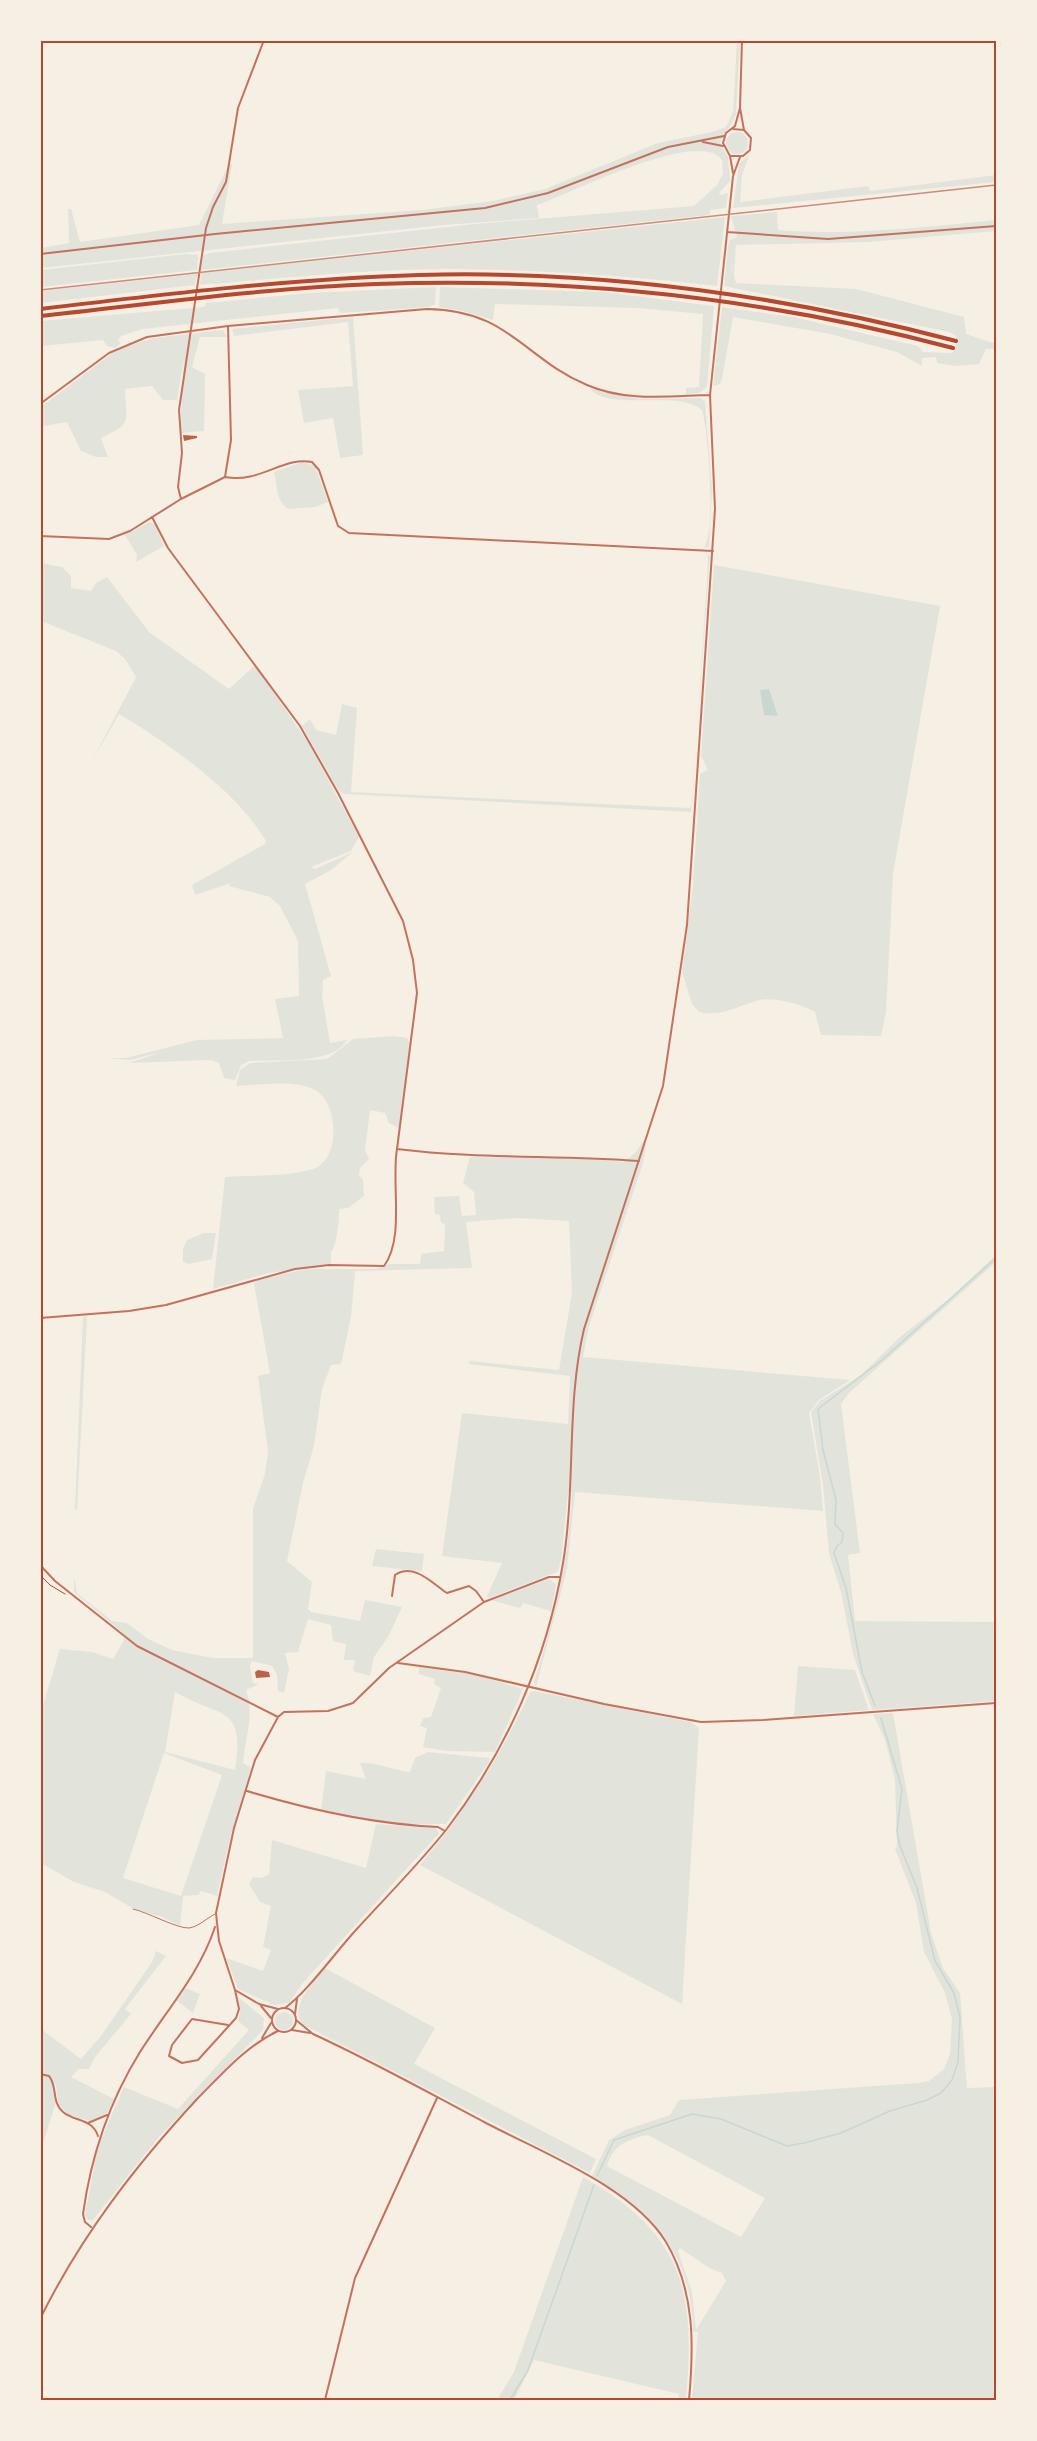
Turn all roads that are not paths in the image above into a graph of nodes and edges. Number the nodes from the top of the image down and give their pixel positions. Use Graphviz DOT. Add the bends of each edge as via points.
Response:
graph roads {
  1 [pos="264,40"];
  2 [pos="742,40"];
  3 [pos="740,108"];
  4 [pos="733,129"];
  5 [pos="744,130"];
  6 [pos="724,136"];
  7 [pos="701,141"];
  8 [pos="723,146"];
  9 [pos="730,156"];
  10 [pos="740,157"];
  11 [pos="733,176"];
  12 [pos="996,226"];
  13 [pos="727,232"];
  14 [pos="40,254"];
  15 [pos="40,309"];
  16 [pos="40,316"];
  17 [pos="228,326"];
  18 [pos="956,341"];
  19 [pos="953,348"];
  20 [pos="710,395"];
  21 [pos="40,404"];
  22 [pos="225,477"];
  23 [pos="181,499"];
  24 [pos="152,517"];
  25 [pos="40,536"];
  26 [pos="713,551"];
  27 [pos="397,1149"];
  28 [pos="639,1161"];
  29 [pos="40,1318"];
  30 [pos="40,1565"];
  31 [pos="561,1578"];
  32 [pos="392,1596"];
  33 [pos="484,1602"];
  34 [pos="398,1663"];
  35 [pos="529,1687"];
  36 [pos="996,1703"];
  37 [pos="278,1717"];
  38 [pos="247,1791"];
  39 [pos="445,1831"];
  40 [pos="133,1909"];
  41 [pos="216,1913"];
  42 [pos="215,1926"];
  43 [pos="235,1990"];
  44 [pos="297,1999"];
  45 [pos="259,2004"];
  46 [pos="285,2008"];
  47 [pos="278,2009"];
  48 [pos="295,2015"];
  49 [pos="272,2018"];
  50 [pos="296,2020"];
  51 [pos="271,2023"];
  52 [pos="228,2025"];
  53 [pos="292,2030"];
  54 [pos="278,2031"];
  55 [pos="313,2034"];
  56 [pos="262,2038"];
  57 [pos="40,2074"];
  58 [pos="437,2097"];
  59 [pos="109,2113"];
  60 [pos="88,2122"];
  61 [pos="98,2139"];
  62 [pos="92,2227"];
  63 [pos="40,2319"];
  64 [pos="325,2400"];
  65 [pos="689,2400"];
  1 -- 23 [label="street" via="238,108 226,182 206,228 178,410"];
  2 -- 3 [label="street"];
  3 -- 4 [label="street"];
  3 -- 5 [label="street"];
  4 -- 5 [label="street"];
  4 -- 6 [label="street"];
  5 -- 10 [label="street" via="752,144 748,153"];
  6 -- 7 [label="street"];
  6 -- 8 [label="street"];
  7 -- 8 [label="street"];
  7 -- 14 [label="street" via="657,150 564,188 510,203 449,213"];
  8 -- 9 [label="street"];
  9 -- 10 [label="street"];
  9 -- 11 [label="street"];
  10 -- 11 [label="street"];
  11 -- 13 [label="street"];
  12 -- 13 [label="street" via="828,238"];
  13 -- 20 [label="street"];
  15 -- 18 [label="highway" via="367,277 589,279 732,294 842,313"];
  16 -- 19 [label="highway" via="340,286 574,286 731,302"];
  17 -- 20 [label="street" via="390,311 448,310 494,323 568,375 603,391 636,397"];
  17 -- 21 [label="street" via="147,337 121,346"];
  17 -- 22 [label="street" via="231,433"];
  20 -- 26 [label="street" via="715,498"];
  22 -- 23 [label="street"];
  22 -- 26 [label="street" via="258,476 291,463 312,462 319,470 338,526 349,532"];
  23 -- 24 [label="street"];
  24 -- 25 [label="street" via="130,531 105,539"];
  24 -- 27 [label="street" via="168,548 300,726 403,921 413,960 417,1000"];
  26 -- 28 [label="street" via="687,925 666,1071"];
  27 -- 28 [label="street"];
  27 -- 29 [label="street" via="396,1228 384,1266 295,1269 166,1305"];
  28 -- 31 [label="street" via="577,1361 570,1511"];
  30 -- 37 [label="street" via="55,1581 148,1652"];
  31 -- 33 [label="street" via="549,1577"];
  31 -- 35 [label="street"];
  32 -- 33 [label="street" via="395,1575 402,1572 427,1576 447,1593 469,1586"];
  33 -- 34 [label="street"];
  34 -- 35 [label="street" via="465,1672"];
  34 -- 37 [label="street" via="344,1707 284,1712"];
  35 -- 36 [label="street" via="701,1722"];
  35 -- 39 [label="street" via="494,1759"];
  37 -- 38 [label="street" via="255,1760"];
  38 -- 39 [label="street" via="320,1812"];
  38 -- 41 [label="street" via="234,1828"];
  39 -- 44 [label="street"];
  40 -- 41 [label="lane" via="183,1927"];
  41 -- 42 [label="street"];
  42 -- 43 [label="street"];
  42 -- 59 [label="street" via="200,1961 140,2052"];
  43 -- 45 [label="street"];
  43 -- 52 [label="street" via="238,2012"];
  44 -- 46 [label="street"];
  44 -- 48 [label="street"];
  45 -- 47 [label="street"];
  45 -- 49 [label="street"];
  46 -- 47 [label="street"];
  46 -- 48 [label="street"];
  47 -- 49 [label="street"];
  48 -- 50 [label="street"];
  49 -- 51 [label="street"];
  50 -- 53 [label="street"];
  50 -- 55 [label="street"];
  51 -- 54 [label="street"];
  51 -- 56 [label="street"];
  52 -- 52 [label="street" via="195,2062 182,2063 170,2056 172,2045 192,2019"];
  53 -- 54 [label="street"];
  53 -- 55 [label="street"];
  54 -- 56 [label="street"];
  55 -- 58 [label="street"];
  56 -- 62 [label="street" via="219,2076 162,2137"];
  57 -- 60 [label="street" via="53,2081 59,2109"];
  58 -- 64 [label="street" via="355,2278"];
  58 -- 65 [label="street" via="613,2191 653,2224 676,2262 687,2295 692,2333"];
  59 -- 60 [label="street"];
  59 -- 61 [label="street"];
  60 -- 61 [label="street"];
  61 -- 62 [label="street" via="83,2214"];
  62 -- 63 [label="street"];
}
